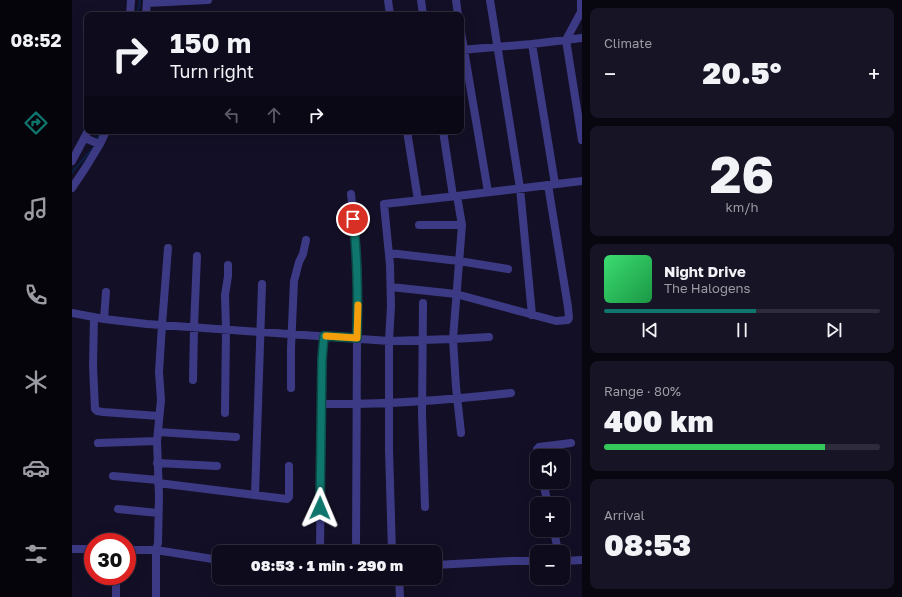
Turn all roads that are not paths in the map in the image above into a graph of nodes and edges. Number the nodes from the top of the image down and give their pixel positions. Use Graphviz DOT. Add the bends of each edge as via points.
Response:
graph roads {
  1 [pos="131,0"];
  2 [pos="208,0"];
  3 [pos="388,0"];
  4 [pos="421,0"];
  5 [pos="456,0"];
  6 [pos="490,0"];
  7 [pos="581,0"];
  8 [pos="147,2"];
  9 [pos="130,12"];
  10 [pos="146,12"];
  11 [pos="390,12"];
  12 [pos="423,12"];
  13 [pos="458,12"];
  14 [pos="582,38"];
  15 [pos="566,40"];
  16 [pos="532,44"];
  17 [pos="497,46"];
  18 [pos="464,50"];
  19 [pos="464,61"];
  20 [pos="105,134"];
  21 [pos="407,134"];
  22 [pos="444,134"];
  23 [pos="87,136"];
  24 [pos="582,140"];
  25 [pos="99,144"];
  26 [pos="72,160"];
  27 [pos="582,181"];
  28 [pos="551,185"];
  29 [pos="72,188"];
  30 [pos="520,188"];
  31 [pos="488,192"];
  32 [pos="351,194"];
  33 [pos="455,196"];
  34 [pos="418,200"];
  35 [pos="419,225"];
  36 [pos="462,225"];
  37 [pos="306,240"];
  38 [pos="168,248"];
  39 [pos="389,253"];
  40 [pos="197,256"];
  41 [pos="459,261"];
  42 [pos="228,265"];
  43 [pos="508,269"];
  44 [pos="262,284"];
  45 [pos="391,287"];
  46 [pos="106,292"];
  47 [pos="456,297"];
  48 [pos="423,303"];
  49 [pos="73,313"];
  50 [pos="532,315"];
  51 [pos="94,317"];
  52 [pos="104,319"];
  53 [pos="162,325"];
  54 [pos="194,327"];
  55 [pos="226,330"];
  56 [pos="260,332"];
  57 [pos="292,334"];
  58 [pos="324,336"];
  59 [pos="489,337"];
  60 [pos="357,338"];
  61 [pos="453,339"];
  62 [pos="422,340"];
  63 [pos="389,341"];
  64 [pos="194,380"];
  65 [pos="291,388"];
  66 [pos="511,393"];
  67 [pos="457,398"];
  68 [pos="422,402"];
  69 [pos="322,404"];
  70 [pos="389,404"];
  71 [pos="356,405"];
  72 [pos="225,413"];
  73 [pos="159,416"];
  74 [pos="158,432"];
  75 [pos="461,433"];
  76 [pos="236,437"];
  77 [pos="157,441"];
  78 [pos="98,443"];
  79 [pos="571,443"];
  80 [pos="537,449"];
  81 [pos="157,462"];
  82 [pos="217,466"];
  83 [pos="289,466"];
  84 [pos="112,476"];
  85 [pos="158,482"];
  86 [pos="255,495"];
  87 [pos="425,507"];
  88 [pos="118,509"];
  89 [pos="158,513"];
  90 [pos="320,545"];
  91 [pos="356,545"];
  92 [pos="392,545"];
  93 [pos="157,547"];
  94 [pos="72,549"];
  95 [pos="84,549"];
  96 [pos="136,549"];
  97 [pos="212,559"];
  98 [pos="582,560"];
  99 [pos="530,561"];
  100 [pos="570,561"];
  101 [pos="442,565"];
  102 [pos="116,585"];
  103 [pos="399,585"];
  104 [pos="116,597"];
  105 [pos="156,597"];
  106 [pos="400,597"];
  1 -- 9 [label="street"];
  2 -- 8 [label="street"];
  3 -- 11 [label="street"];
  4 -- 12 [label="street"];
  5 -- 13 [label="street"];
  6 -- 17 [label="street"];
  7 -- 15 [label="street" via="581,12"];
  8 -- 10 [label="street"];
  14 -- 15 [label="street"];
  15 -- 16 [label="street"];
  15 -- 24 [label="street"];
  16 -- 17 [label="street"];
  16 -- 28 [label="street"];
  17 -- 18 [label="street"];
  17 -- 30 [label="street"];
  19 -- 31 [label="street"];
  20 -- 29 [label="street"];
  21 -- 34 [label="street"];
  22 -- 33 [label="street"];
  23 -- 25 [label="street"];
  23 -- 26 [label="street"];
  27 -- 28 [label="street"];
  28 -- 30 [label="street"];
  28 -- 50 [label="street" via="569,318 566,321 556,321"];
  30 -- 31 [label="street"];
  30 -- 50 [label="street"];
  31 -- 33 [label="street"];
  32 -- 60 [label="street" via="358,272"];
  33 -- 34 [label="street"];
  33 -- 36 [label="street"];
  34 -- 39 [label="street" via="384,204"];
  35 -- 36 [label="street"];
  36 -- 41 [label="street"];
  37 -- 57 [label="street" via="294,281"];
  38 -- 53 [label="street"];
  39 -- 41 [label="street"];
  39 -- 45 [label="street"];
  40 -- 54 [label="street"];
  41 -- 43 [label="street"];
  41 -- 47 [label="street"];
  42 -- 55 [label="street" via="225,295"];
  44 -- 56 [label="street"];
  45 -- 47 [label="street"];
  45 -- 63 [label="street"];
  46 -- 52 [label="street"];
  47 -- 50 [label="street"];
  47 -- 61 [label="street"];
  48 -- 62 [label="street"];
  49 -- 51 [label="street"];
  51 -- 52 [label="street"];
  51 -- 73 [label="street" via="95,409 103,412"];
  52 -- 53 [label="street"];
  53 -- 54 [label="street"];
  53 -- 73 [label="street"];
  54 -- 55 [label="street"];
  54 -- 64 [label="street"];
  55 -- 56 [label="street"];
  55 -- 72 [label="street"];
  56 -- 57 [label="street"];
  56 -- 86 [label="street"];
  57 -- 58 [label="street"];
  57 -- 65 [label="street"];
  58 -- 60 [label="street"];
  58 -- 69 [label="street"];
  59 -- 61 [label="street"];
  60 -- 63 [label="street"];
  60 -- 71 [label="street"];
  61 -- 62 [label="street"];
  61 -- 67 [label="street"];
  62 -- 63 [label="street"];
  62 -- 68 [label="street"];
  63 -- 70 [label="street"];
  66 -- 67 [label="street"];
  67 -- 68 [label="street"];
  67 -- 75 [label="street"];
  68 -- 70 [label="street"];
  68 -- 87 [label="street"];
  69 -- 71 [label="street"];
  69 -- 90 [label="street"];
  70 -- 71 [label="street"];
  70 -- 92 [label="street"];
  71 -- 91 [label="street"];
  73 -- 74 [label="street"];
  74 -- 76 [label="street"];
  74 -- 77 [label="street"];
  77 -- 78 [label="street"];
  77 -- 81 [label="street"];
  79 -- 80 [label="street"];
  81 -- 82 [label="street"];
  81 -- 85 [label="street"];
  83 -- 86 [label="street" via="288,499"];
  84 -- 85 [label="street"];
  85 -- 86 [label="street"];
  85 -- 89 [label="street"];
  88 -- 89 [label="street"];
  89 -- 93 [label="street"];
  93 -- 96 [label="street"];
  93 -- 97 [label="street"];
  93 -- 105 [label="street"];
  94 -- 95 [label="street"];
  98 -- 100 [label="street"];
  99 -- 101 [label="street"];
  102 -- 104 [label="street"];
  103 -- 106 [label="street"];
}
